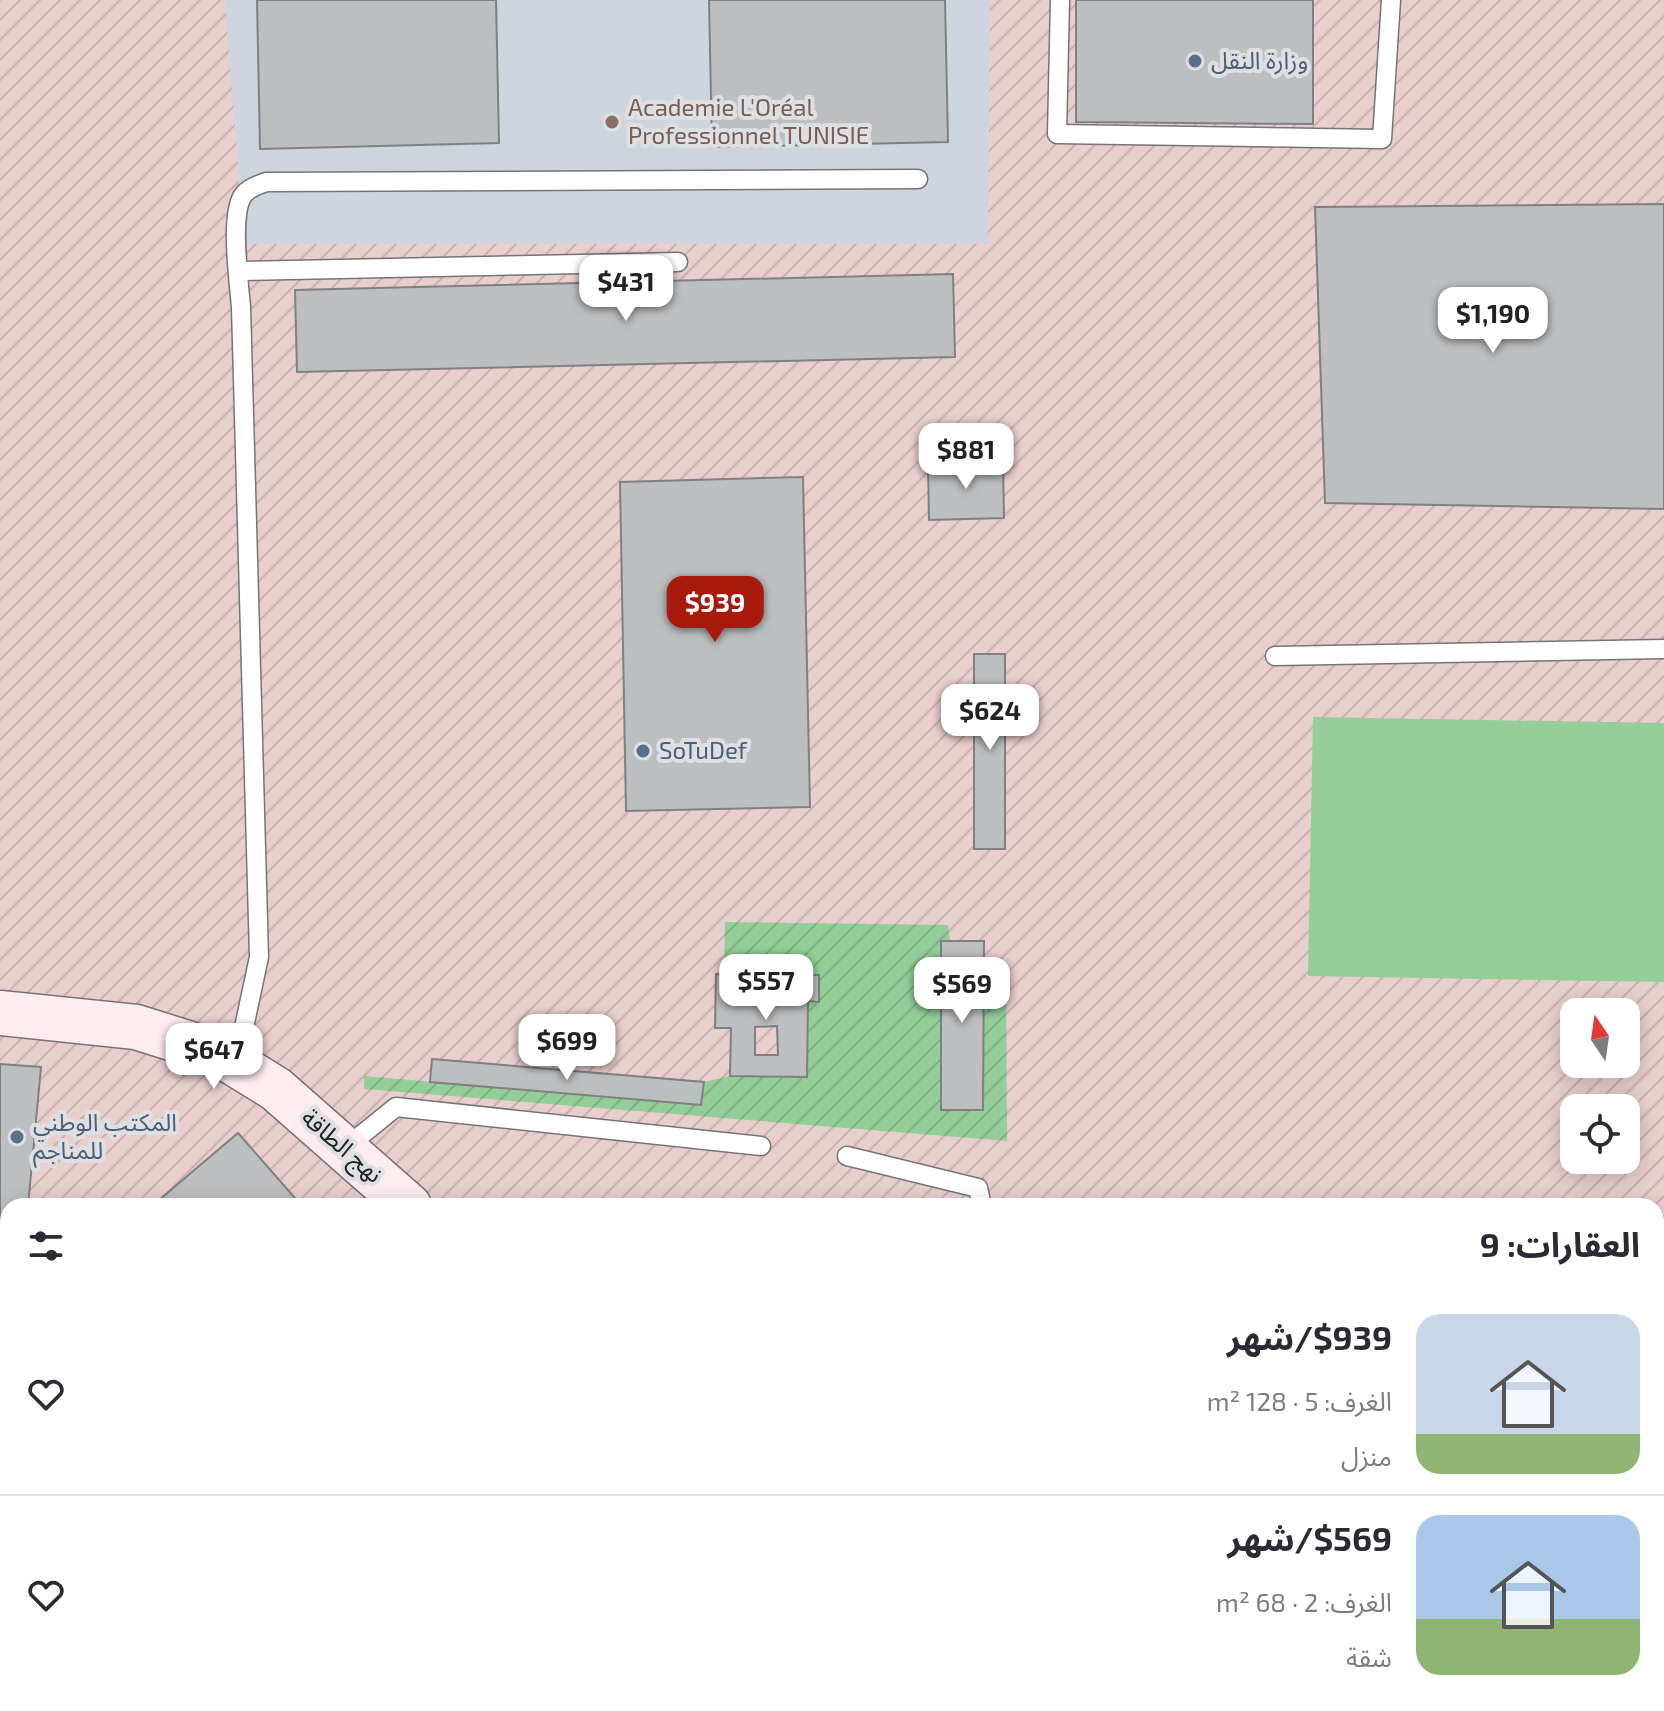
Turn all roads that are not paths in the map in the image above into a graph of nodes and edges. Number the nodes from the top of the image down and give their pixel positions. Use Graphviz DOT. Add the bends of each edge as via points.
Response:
graph roads {
  1 [pos="1060,0"];
  2 [pos="1391,0"];
  3 [pos="918,179"];
  4 [pos="678,262"];
  5 [pos="239,271"];
  6 [pos="1664,649"];
  7 [pos="1275,656"];
  8 [pos="0,1013"];
  9 [pos="236,1065"];
  10 [pos="761,1146"];
  11 [pos="344,1149"];
  12 [pos="847,1156"];
  13 [pos="400,1198"];
  14 [pos="980,1198"];
  1 -- 2 [label="lane" via="1057,134 1382,139"];
  3 -- 5 [label="lane" via="266,182 243,195 238,208"];
  4 -- 5 [label="lane"];
  5 -- 9 [label="lane" via="259,957"];
  6 -- 7 [label="lane"];
  8 -- 9 [label="street, نهج الطاقة" via="136,1027 216,1052"];
  9 -- 11 [label="street, نهج الطاقة" via="276,1089"];
  10 -- 11 [label="lane" via="396,1107"];
  11 -- 13 [label="street, نهج الطاقة"];
  12 -- 14 [label="lane" via="978,1188"];
}
